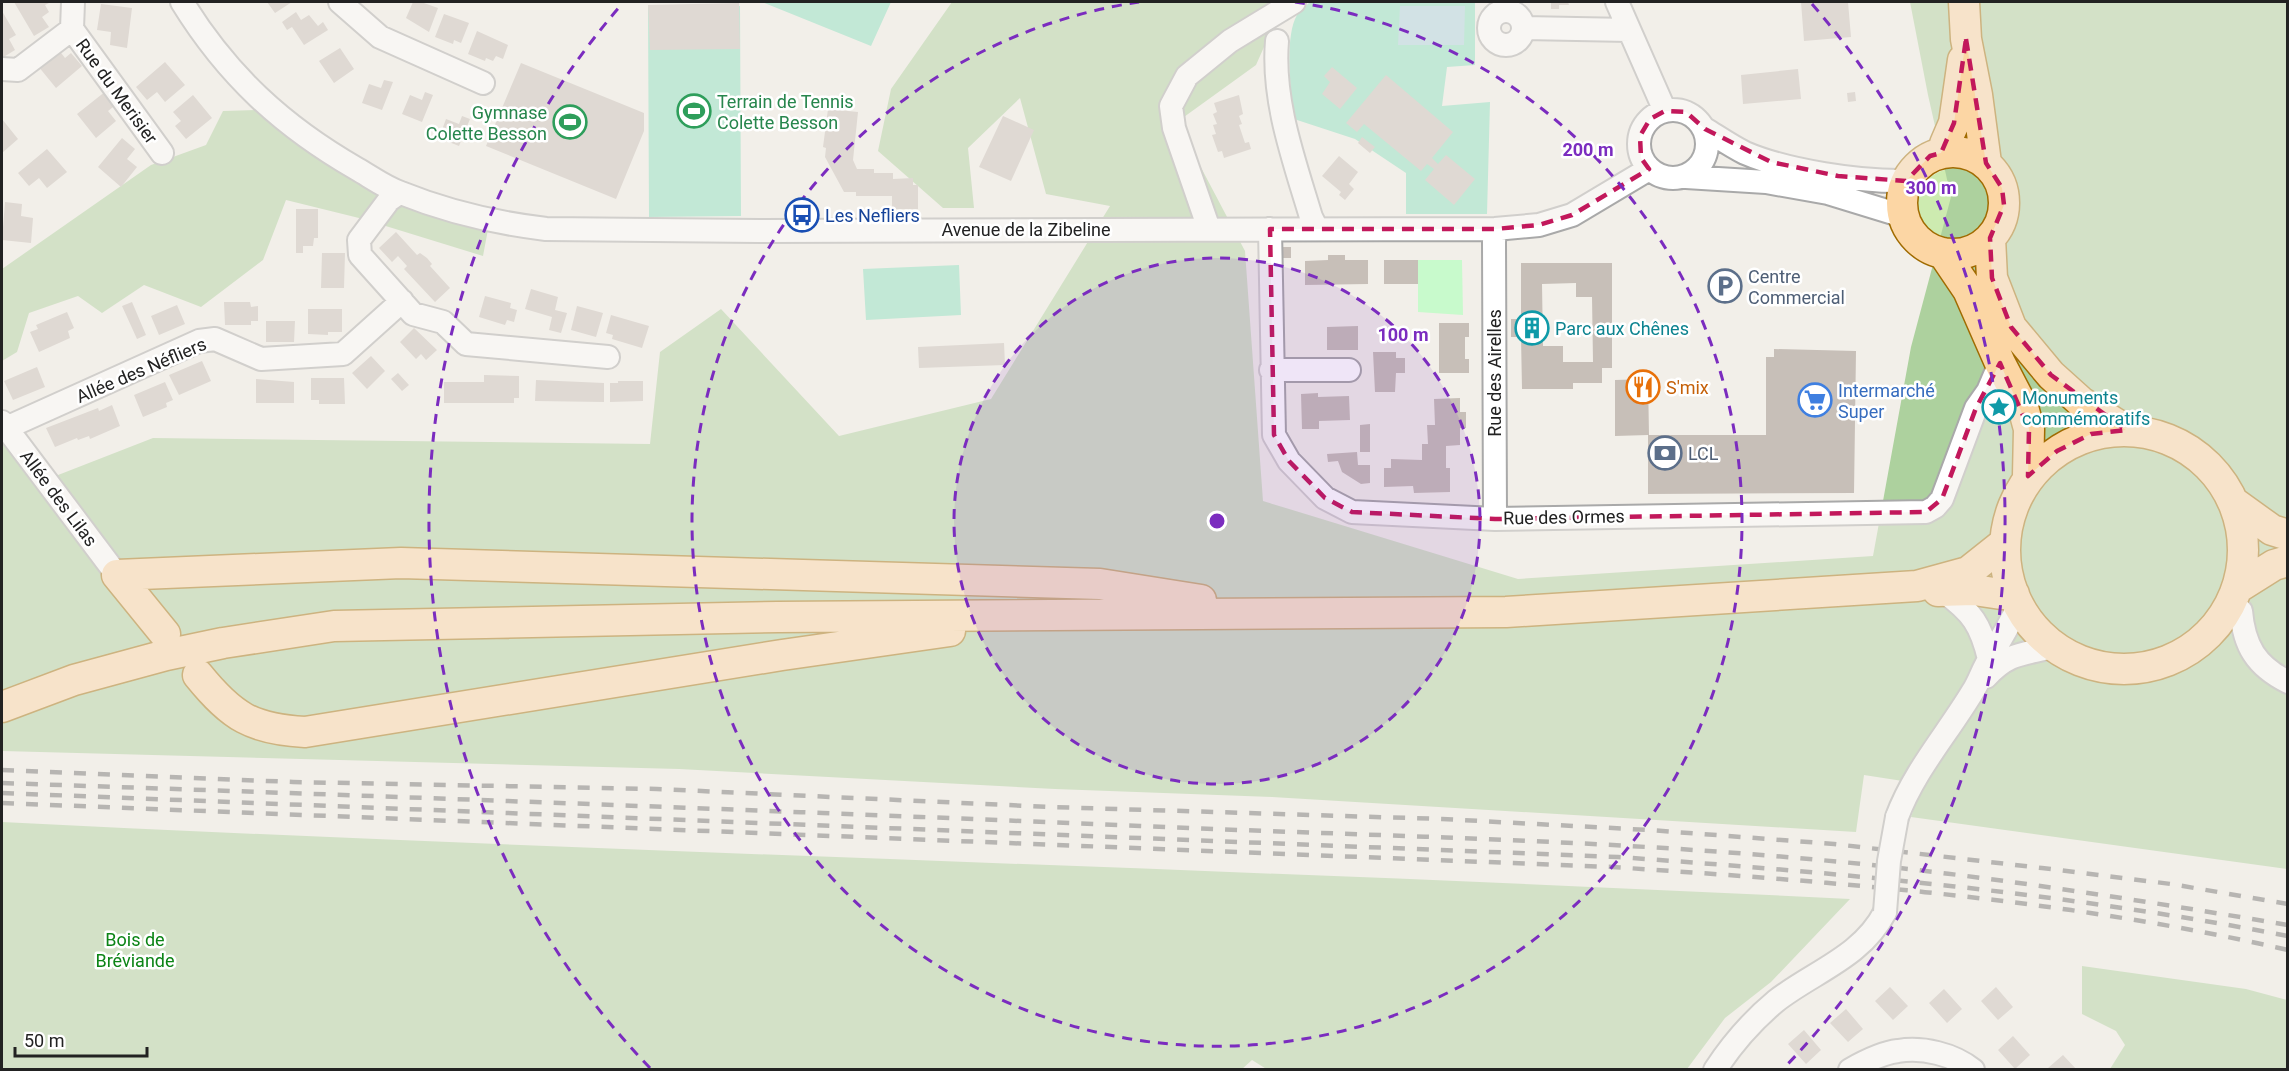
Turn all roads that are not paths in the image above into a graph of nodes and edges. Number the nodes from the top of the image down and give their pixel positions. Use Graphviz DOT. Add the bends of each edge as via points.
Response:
graph roads {
  1 [pos="73,2"];
  2 [pos="182,2"];
  3 [pos="340,2"];
  4 [pos="1294,2"];
  5 [pos="1617,2"];
  6 [pos="1964,2"];
  7 [pos="72,28"];
  8 [pos="1523,28"];
  9 [pos="1629,30"];
  10 [pos="1966,39"];
  11 [pos="1277,41"];
  12 [pos="2,69"];
  13 [pos="483,83"];
  14 [pos="1665,111"];
  15 [pos="1705,129"];
  16 [pos="1947,151"];
  17 [pos="162,153"];
  18 [pos="1986,163"];
  19 [pos="1649,169"];
  20 [pos="1686,177"];
  21 [pos="1906,181"];
  22 [pos="399,193"];
  23 [pos="1903,216"];
  24 [pos="1209,229"];
  25 [pos="1270,229"];
  26 [pos="1317,229"];
  27 [pos="1495,229"];
  28 [pos="1990,238"];
  29 [pos="1943,253"];
  30 [pos="402,301"];
  31 [pos="608,357"];
  32 [pos="2000,363"];
  33 [pos="1271,370"];
  34 [pos="1349,370"];
  35 [pos="4,425"];
  36 [pos="2126,430"];
  37 [pos="2028,476"];
  38 [pos="2233,502"];
  39 [pos="1495,519"];
  40 [pos="2288,535"];
  41 [pos="2002,545"];
  42 [pos="2288,561"];
  43 [pos="117,575"];
  44 [pos="1930,589"];
  45 [pos="2236,596"];
  46 [pos="2016,599"];
  47 [pos="1287,614"];
  48 [pos="1059,615"];
  49 [pos="165,634"];
  50 [pos="2056,646"];
  51 [pos="1989,659"];
  52 [pos="198,675"];
  53 [pos="2288,682"];
  54 [pos="1974,689"];
  55 [pos="2,707"];
  56 [pos="1714,1070"];
  57 [pos="1850,1070"];
  58 [pos="1973,1070"];
  1 -- 7 [label="street, Rue du Merisier"];
  2 -- 22 [label="street, Avenue de la Zibeline" via="216,54 280,118 326,152"];
  3 -- 13 [label="street" via="380,38"];
  4 -- 24 [label="street" via="1230,41 1187,76 1171,106 1174,128"];
  5 -- 9 [label="street"];
  6 -- 10 [label="main road"];
  7 -- 12 [label="street, Rue du Merisier" via="18,70"];
  7 -- 17 [label="street, Rue du Merisier"];
  8 -- 9 [label="street"];
  9 -- 14 [label="street"];
  10 -- 16 [label="main road" via="1954,123 1945,144"];
  10 -- 18 [label="main road"];
  11 -- 26 [label="street" via="1284,124"];
  14 -- 15 [label="street" via="1686,112"];
  14 -- 19 [label="street" via="1650,119 1640,136 1641,158"];
  15 -- 20 [label="street" via="1705,158"];
  15 -- 21 [label="street" via="1744,152 1771,162 1880,182"];
  16 -- 18 [label="main road" via="1965,153"];
  16 -- 21 [label="main road" via="1930,156"];
  18 -- 28 [label="main road" via="2002,188 2004,206 2000,223"];
  19 -- 20 [label="street" via="1667,178"];
  19 -- 27 [label="street, Avenue de la Zibeline" via="1572,215 1539,225"];
  20 -- 23 [label="street" via="1766,182 1828,194"];
  21 -- 23 [label="main road" via="1901,198"];
  22 -- 24 [label="street, Avenue de la Zibeline" via="453,212 546,229"];
  22 -- 30 [label="street" via="358,240 360,255"];
  23 -- 29 [label="main road" via="1917,240"];
  24 -- 25 [label="street, Avenue de la Zibeline"];
  25 -- 26 [label="street, Avenue de la Zibeline"];
  25 -- 33 [label="street, Rue des Ormes"];
  26 -- 27 [label="street, Avenue de la Zibeline"];
  27 -- 39 [label="street, Rue des Airelles"];
  28 -- 29 [label="main road" via="1960,254"];
  28 -- 36 [label="main road" via="1992,278 2011,327 2050,375 2081,402"];
  29 -- 32 [label="main road" via="1968,291"];
  30 -- 31 [label="street" via="413,314 443,322 466,344"];
  30 -- 35 [label="street, Allée des Néfliers" via="343,354 261,359 215,339 199,341"];
  32 -- 37 [label="main road" via="2023,407 2029,429"];
  32 -- 39 [label="street, Rue des Ormes" via="1976,408 1942,498 1926,512"];
  33 -- 34 [label="street"];
  33 -- 39 [label="street, Rue des Ormes" via="1274,435 1289,461 1325,498 1352,512"];
  35 -- 43 [label="street, Allée des Lilas"];
  36 -- 37 [label="main road" via="2091,434 2057,451"];
  36 -- 38 [label="main road" via="2162,436 2192,451 2216,474"];
  37 -- 41 [label="main road" via="2009,509"];
  38 -- 40 [label="main road" via="2272,530"];
  38 -- 45 [label="main road" via="2243,549"];
  41 -- 44 [label="main road" via="1968,572"];
  41 -- 46 [label="main road" via="2005,578"];
  42 -- 45 [label="main road" via="2274,565"];
  43 -- 47 [label="main road" via="401,563 1100,584"];
  43 -- 49 [label="main road"];
  44 -- 46 [label="main road" via="1974,590"];
  44 -- 47 [label="main road" via="1506,612"];
  44 -- 51 [label="street" via="1966,608 1978,624"];
  45 -- 50 [label="main road" via="2213,632 2186,654 2154,667 2120,670 2086,663"];
  45 -- 53 [label="street" via="2249,648 2269,671"];
  46 -- 50 [label="main road" via="2035,628"];
  46 -- 51 [label="street" via="2006,634"];
  47 -- 48 [label="main road"];
  48 -- 52 [label="main road" via="305,732 277,731 240,717"];
  48 -- 55 [label="main road" via="334,626 166,655 74,680"];
  50 -- 54 [label="street" via="2013,655"];
  51 -- 54 [label="street"];
  54 -- 56 [label="street, bridge" via="1909,789 1897,817 1885,912 1879,924 1858,948 1778,1000 1755,1020"];
  57 -- 58 [label="street" via="1898,1051 1950,1056"];
}
